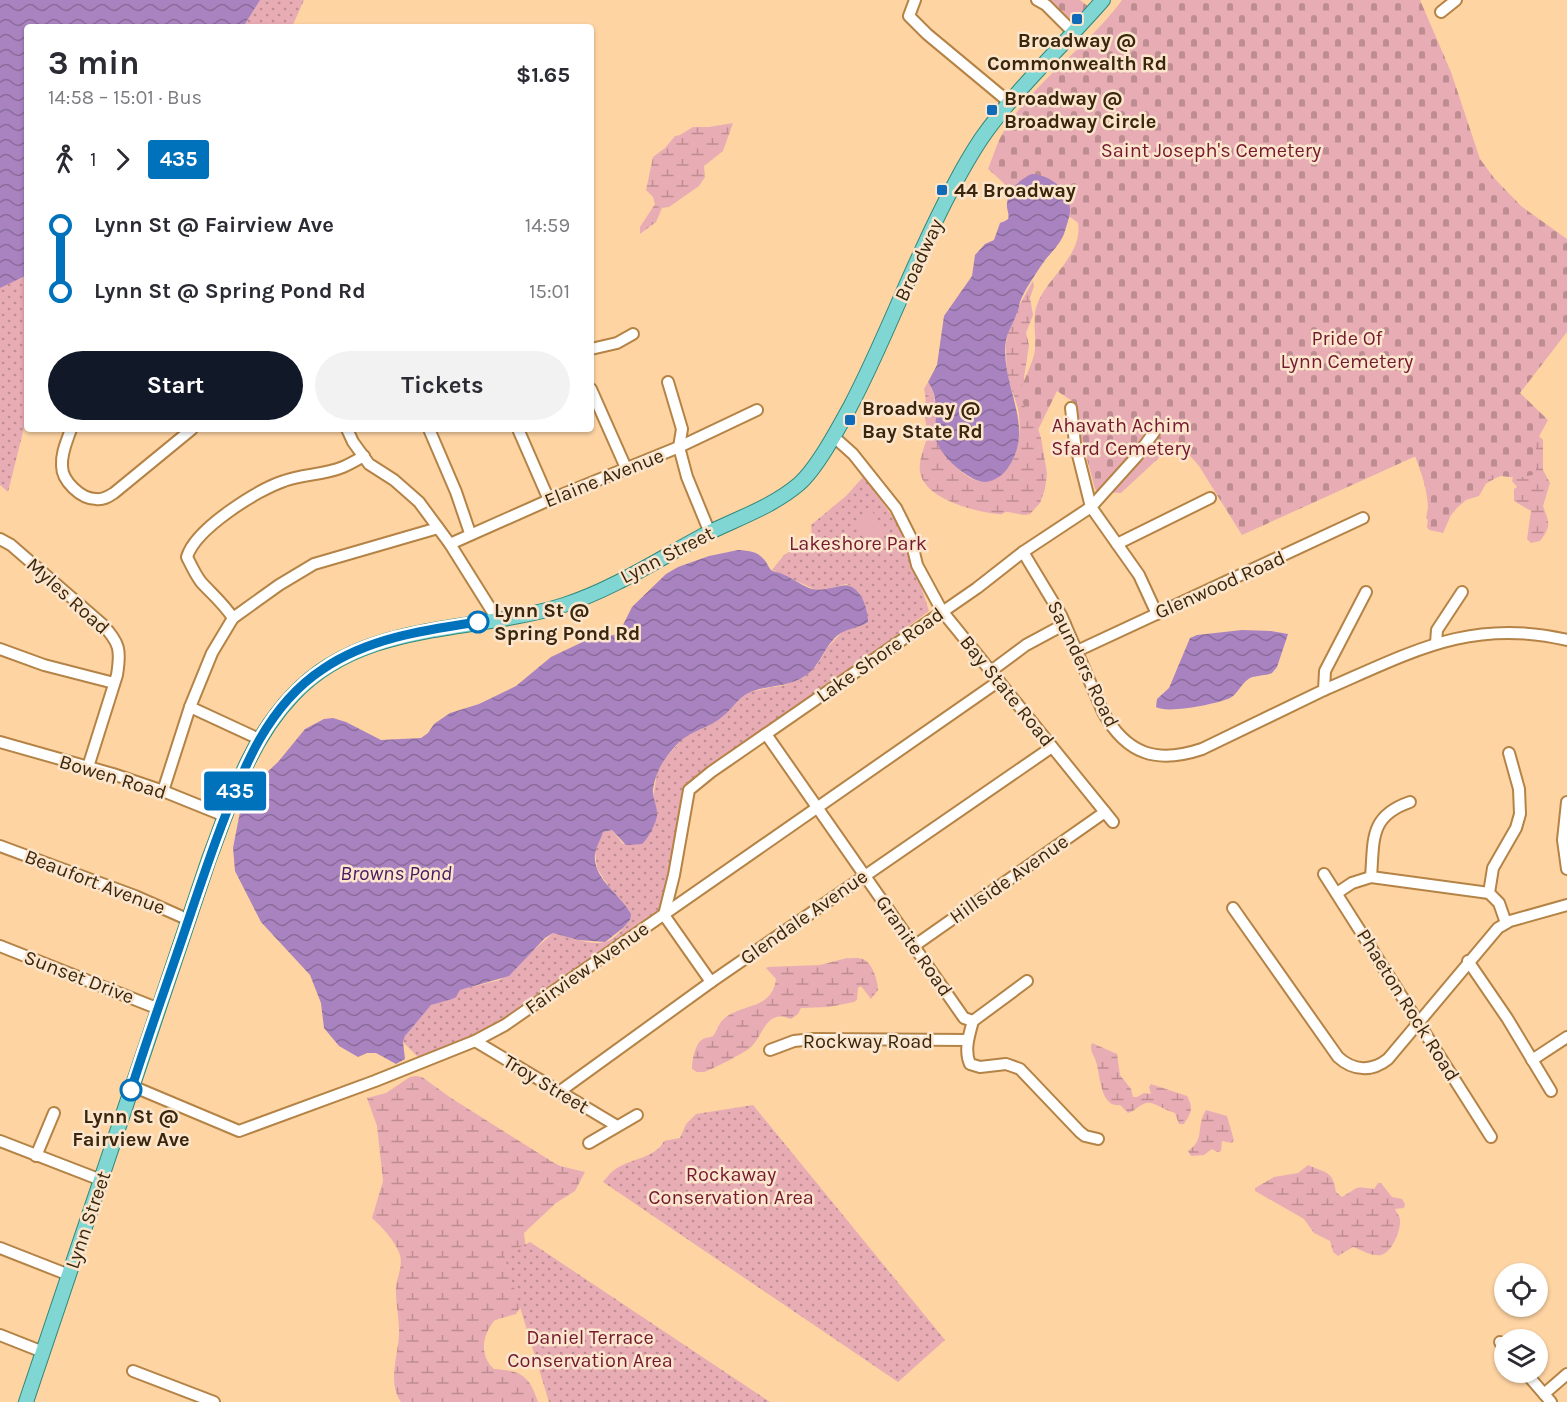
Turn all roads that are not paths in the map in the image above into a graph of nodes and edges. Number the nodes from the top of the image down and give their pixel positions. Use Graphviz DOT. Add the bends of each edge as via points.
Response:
graph roads {
  1 [pos="915,0"];
  2 [pos="1037,0"];
  3 [pos="1103,0"];
  4 [pos="1456,0"];
  5 [pos="1441,12"];
  6 [pos="1074,33"];
  7 [pos="1010,103"];
  8 [pos="633,334"];
  9 [pos="594,348"];
  10 [pos="668,382"];
  11 [pos="594,396"];
  12 [pos="1071,408"];
  13 [pos="758,410"];
  14 [pos="1156,428"];
  15 [pos="70,432"];
  16 [pos="188,432"];
  17 [pos="348,432"];
  18 [pos="430,432"];
  19 [pos="519,432"];
  20 [pos="834,437"];
  21 [pos="679,447"];
  22 [pos="824,450"];
  23 [pos="364,456"];
  24 [pos="626,468"];
  25 [pos="1210,498"];
  26 [pos="549,500"];
  27 [pos="1091,507"];
  28 [pos="1363,518"];
  29 [pos="438,528"];
  30 [pos="710,532"];
  31 [pos="470,533"];
  32 [pos="0,539"];
  33 [pos="450,544"];
  34 [pos="1117,544"];
  35 [pos="1023,552"];
  36 [pos="1366,592"];
  37 [pos="1462,592"];
  38 [pos="942,611"];
  39 [pos="1157,614"];
  40 [pos="233,618"];
  41 [pos="497,619"];
  42 [pos="1065,624"];
  43 [pos="1567,640"];
  44 [pos="1436,643"];
  45 [pos="0,649"];
  46 [pos="1077,651"];
  47 [pos="991,671"];
  48 [pos="999,681"];
  49 [pos="114,683"];
  50 [pos="1324,690"];
  51 [pos="190,707"];
  52 [pos="766,734"];
  53 [pos="259,739"];
  54 [pos="0,742"];
  55 [pos="1052,747"];
  56 [pos="1509,753"];
  57 [pos="88,767"];
  58 [pos="163,790"];
  59 [pos="1410,802"];
  60 [pos="1567,802"];
  61 [pos="817,807"];
  62 [pos="1105,812"];
  63 [pos="225,816"];
  64 [pos="1113,822"];
  65 [pos="0,846"];
  66 [pos="1567,869"];
  67 [pos="1324,874"];
  68 [pos="864,875"];
  69 [pos="1371,877"];
  70 [pos="1337,893"];
  71 [pos="1489,893"];
  72 [pos="1567,905"];
  73 [pos="1233,908"];
  74 [pos="664,915"];
  75 [pos="189,920"];
  76 [pos="1506,923"];
  77 [pos="0,946"];
  78 [pos="914,946"];
  79 [pos="1468,961"];
  80 [pos="1027,981"];
  81 [pos="711,982"];
  82 [pos="159,1008"];
  83 [pos="973,1021"];
  84 [pos="1417,1023"];
  85 [pos="1567,1037"];
  86 [pos="968,1040"];
  87 [pos="476,1041"];
  88 [pos="770,1050"];
  89 [pos="1532,1060"];
  90 [pos="132,1086"];
  91 [pos="1551,1091"];
  92 [pos="559,1092"];
  93 [pos="54,1113"];
  94 [pos="637,1115"];
  95 [pos="617,1126"];
  96 [pos="1491,1137"];
  97 [pos="1098,1139"];
  98 [pos="0,1142"];
  99 [pos="589,1143"];
  100 [pos="36,1156"];
  101 [pos="101,1180"];
  102 [pos="0,1248"];
  103 [pos="69,1275"];
  104 [pos="0,1335"];
  105 [pos="43,1352"];
  106 [pos="133,1371"];
  107 [pos="1567,1374"];
  108 [pos="1534,1383"];
  109 [pos="1547,1398"];
  110 [pos="26,1402"];
  111 [pos="214,1402"];
  1 -- 7 [label="street" via="909,16"];
  2 -- 6 [label="street"];
  3 -- 6 [label="main road, Broadway"];
  4 -- 5 [label="street"];
  6 -- 7 [label="main road, Broadway"];
  7 -- 20 [label="main road, Broadway" via="980,140 952,188 874,361"];
  8 -- 9 [label="street"];
  10 -- 21 [label="street" via="682,429"];
  11 -- 24 [label="street"];
  12 -- 27 [label="street" via="1075,443"];
  13 -- 21 [label="street, Elaine Avenue"];
  14 -- 27 [label="street, Lake Shore Road" via="1137,456"];
  15 -- 16 [label="street" via="62,473 78,492 98,500 114,493"];
  17 -- 23 [label="street"];
  18 -- 31 [label="street"];
  19 -- 26 [label="street"];
  20 -- 22 [label="main road, Broadway"];
  20 -- 38 [label="street, Bay State Road" via="853,454 896,508 917,565"];
  21 -- 24 [label="street, Elaine Avenue"];
  21 -- 30 [label="street"];
  22 -- 30 [label="main road, Lynn Street" via="802,481 784,495"];
  23 -- 29 [label="street" via="419,502"];
  23 -- 40 [label="street" via="342,468 285,480 258,492 190,547 187,556 194,571"];
  24 -- 26 [label="street, Elaine Avenue"];
  25 -- 34 [label="street"];
  26 -- 31 [label="street, Elaine Avenue"];
  27 -- 34 [label="street"];
  27 -- 35 [label="street, Lake Shore Road"];
  28 -- 39 [label="street, Glenwood Road"];
  29 -- 33 [label="street"];
  29 -- 40 [label="street" via="314,564"];
  30 -- 41 [label="main road, Lynn Street" via="565,605"];
  31 -- 33 [label="street, Elaine Avenue"];
  32 -- 49 [label="street, Myles Road" via="51,579 116,639 120,652"];
  33 -- 41 [label="street"];
  34 -- 39 [label="street" via="1139,575"];
  35 -- 38 [label="street, Lake Shore Road"];
  35 -- 42 [label="street, Saunders Road"];
  36 -- 50 [label="street" via="1325,671"];
  37 -- 44 [label="street" via="1438,629"];
  38 -- 47 [label="street, Bay State Road"];
  38 -- 52 [label="street, Lake Shore Road"];
  39 -- 46 [label="street, Glenwood Road"];
  40 -- 51 [label="street" via="212,653"];
  41 -- 53 [label="main road, Lynn Street" via="405,634 360,649 322,669 295,693"];
  42 -- 46 [label="street, Saunders Road"];
  42 -- 47 [label="street" via="1026,645"];
  43 -- 44 [label="street, Saunders Road" via="1501,633 1468,635"];
  44 -- 50 [label="street, Saunders Road"];
  45 -- 49 [label="street"];
  46 -- 50 [label="street, Saunders Road" via="1110,726 1130,745 1156,756 1178,756 1202,748"];
  47 -- 48 [label="street, Bay State Road"];
  48 -- 55 [label="street, Bay State Road"];
  48 -- 61 [label="street, Fairview Avenue"];
  49 -- 57 [label="street, Myles Road"];
  51 -- 53 [label="street"];
  51 -- 58 [label="street"];
  52 -- 61 [label="street, Granite Road"];
  52 -- 74 [label="street, Lake Shore Road" via="689,790"];
  53 -- 63 [label="main road, Lynn Street"];
  54 -- 57 [label="street, Bowen Road"];
  55 -- 62 [label="street, Bay State Road"];
  55 -- 68 [label="street, Glendale Avenue"];
  56 -- 71 [label="street" via="1519,789 1520,814 1493,868"];
  57 -- 58 [label="street, Bowen Road"];
  58 -- 63 [label="street, Bowen Road"];
  59 -- 69 [label="street" via="1391,810 1379,824"];
  60 -- 66 [label="street" via="1563,840"];
  61 -- 68 [label="street, Granite Road"];
  61 -- 74 [label="street, Fairview Avenue"];
  62 -- 64 [label="street, Bay State Road"];
  62 -- 78 [label="street, Hillside Avenue"];
  63 -- 75 [label="main road, Lynn Street"];
  65 -- 75 [label="street, Beaufort Avenue"];
  67 -- 70 [label="street, Phaeton Rock Road"];
  68 -- 78 [label="street, Granite Road"];
  68 -- 81 [label="street, Glendale Avenue"];
  69 -- 70 [label="street"];
  69 -- 71 [label="street"];
  70 -- 84 [label="street, Phaeton Rock Road"];
  71 -- 76 [label="street" via="1499,903"];
  72 -- 76 [label="street"];
  73 -- 84 [label="street" via="1344,1062 1363,1068 1378,1065 1388,1059"];
  74 -- 81 [label="street"];
  74 -- 87 [label="street, Fairview Avenue"];
  75 -- 82 [label="main road, Lynn Street"];
  76 -- 79 [label="street" via="1491,933"];
  77 -- 82 [label="street, Sunset Drive"];
  78 -- 83 [label="street, Granite Road" via="964,1018"];
  79 -- 84 [label="street"];
  79 -- 89 [label="street"];
  80 -- 83 [label="street"];
  81 -- 92 [label="street, Glendale Avenue"];
  82 -- 90 [label="main road, Lynn Street"];
  83 -- 86 [label="street"];
  84 -- 96 [label="street, Phaeton Rock Road"];
  85 -- 89 [label="street"];
  86 -- 88 [label="street, Rockway Road" via="813,1039"];
  86 -- 97 [label="street" via="968,1060 974,1067 1013,1066 1025,1073 1080,1132"];
  87 -- 90 [label="street, Fairview Avenue" via="238,1131"];
  87 -- 92 [label="street, Troy Street"];
  89 -- 91 [label="street"];
  90 -- 101 [label="main road, Lynn Street"];
  92 -- 95 [label="street, Troy Street"];
  93 -- 100 [label="street"];
  94 -- 95 [label="street"];
  95 -- 99 [label="street"];
  98 -- 100 [label="street"];
  100 -- 101 [label="street"];
  101 -- 103 [label="main road, Lynn Street"];
  102 -- 103 [label="street"];
  103 -- 105 [label="main road, Lynn Street"];
  104 -- 105 [label="street"];
  105 -- 110 [label="main road, Lynn Street"];
  106 -- 111 [label="street"];
  107 -- 109 [label="street"];
  108 -- 109 [label="street"];
}
